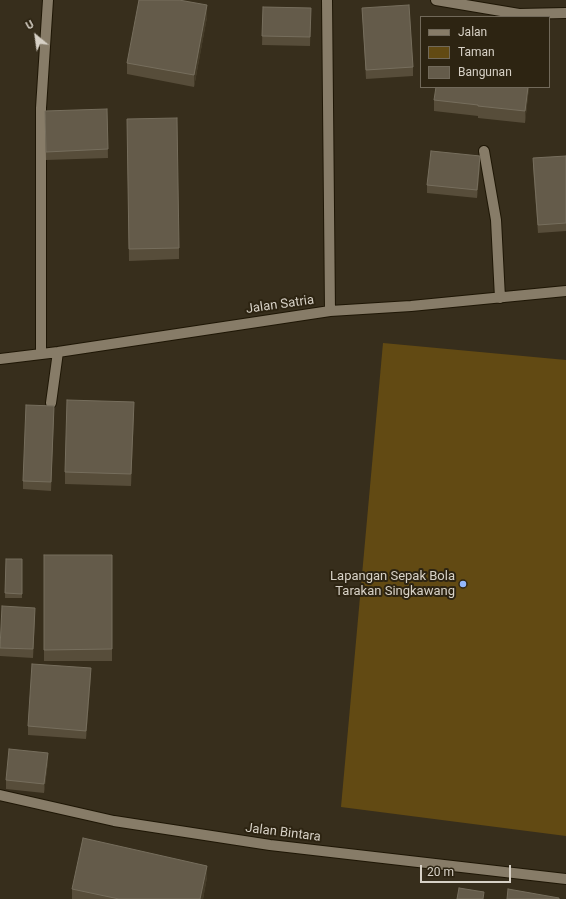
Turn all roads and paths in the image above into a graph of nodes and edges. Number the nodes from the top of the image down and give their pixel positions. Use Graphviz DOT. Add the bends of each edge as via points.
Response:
graph roads {
  1 [pos="48,0"];
  2 [pos="327,0"];
  3 [pos="436,0"];
  4 [pos="566,13"];
  5 [pos="484,151"];
  6 [pos="566,291"];
  7 [pos="500,298"];
  8 [pos="330,311"];
  9 [pos="58,352"];
  10 [pos="41,354"];
  11 [pos="0,359"];
  12 [pos="51,403"];
  13 [pos="0,795"];
  14 [pos="566,880"];
  1 -- 10 [label="street" via="41,108"];
  2 -- 8 [label="street"];
  3 -- 4 [label="street" via="519,14"];
  5 -- 7 [label="street" via="496,220"];
  6 -- 7 [label="street, Jalan Satria"];
  7 -- 8 [label="street, Jalan Satria"];
  8 -- 9 [label="street, Jalan Satria"];
  9 -- 10 [label="street, Jalan Satria"];
  9 -- 12 [label="street"];
  10 -- 11 [label="street, Jalan Satria"];
  13 -- 14 [label="street, Jalan Bintara" via="114,821 270,845"];
}
